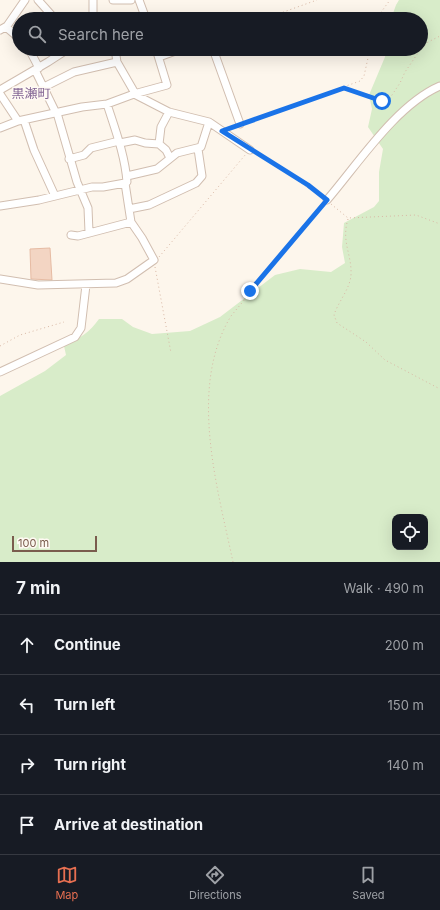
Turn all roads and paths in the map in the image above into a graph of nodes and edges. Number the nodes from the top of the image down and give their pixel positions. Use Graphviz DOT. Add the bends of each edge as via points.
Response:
graph roads {
  1 [pos="25,0"];
  2 [pos="38,0"];
  3 [pos="93,0"];
  4 [pos="113,0"];
  5 [pos="131,0"];
  6 [pos="139,0"];
  7 [pos="317,0"];
  8 [pos="390,0"];
  9 [pos="16,12"];
  10 [pos="49,12"];
  11 [pos="93,12"];
  12 [pos="143,12"];
  13 [pos="284,12"];
  14 [pos="381,12"];
  15 [pos="12,17"];
  16 [pos="3,28"];
  17 [pos="12,34"];
  18 [pos="440,36"];
  19 [pos="428,42"];
  20 [pos="32,56"];
  21 [pos="56,56"];
  22 [pos="116,56"];
  23 [pos="215,56"];
  24 [pos="368,56"];
  25 [pos="416,56"];
  26 [pos="159,57"];
  27 [pos="117,62"];
  28 [pos="37,69"];
  29 [pos="440,86"];
  30 [pos="44,87"];
  31 [pos="344,88"];
  32 [pos="0,90"];
  33 [pos="0,94"];
  34 [pos="134,94"];
  35 [pos="108,104"];
  36 [pos="169,112"];
  37 [pos="56,113"];
  38 [pos="21,121"];
  39 [pos="209,122"];
  40 [pos="240,124"];
  41 [pos="0,128"];
  42 [pos="119,142"];
  43 [pos="159,144"];
  44 [pos="198,149"];
  45 [pos="250,150"];
  46 [pos="170,158"];
  47 [pos="69,159"];
  48 [pos="126,180"];
  49 [pos="80,189"];
  50 [pos="55,196"];
  51 [pos="327,200"];
  52 [pos="0,207"];
  53 [pos="129,208"];
  54 [pos="348,218"];
  55 [pos="131,222"];
  56 [pos="440,224"];
  57 [pos="89,232"];
  58 [pos="70,236"];
  59 [pos="154,260"];
  60 [pos="0,279"];
  61 [pos="86,285"];
  62 [pos="64,322"];
  63 [pos="0,346"];
  64 [pos="171,353"];
  65 [pos="0,372"];
  66 [pos="440,389"];
  67 [pos="233,562"];
  1 -- 9 [label="street"];
  2 -- 10 [label="street"];
  3 -- 11 [label="street"];
  4 -- 5 [label="street"];
  6 -- 12 [label="street"];
  7 -- 13 [label="path"];
  8 -- 14 [label="path"];
  15 -- 16 [label="street"];
  16 -- 17 [label="street"];
  18 -- 19 [label="path"];
  20 -- 28 [label="street"];
  21 -- 28 [label="street"];
  22 -- 27 [label="street"];
  23 -- 40 [label="street"];
  24 -- 31 [label="path" via="364,76 360,81"];
  25 -- 31 [label="path" via="388,101"];
  26 -- 34 [label="street" via="167,85"];
  27 -- 30 [label="street" via="74,72"];
  27 -- 34 [label="street"];
  28 -- 30 [label="street"];
  28 -- 32 [label="street"];
  29 -- 51 [label="street" via="424,93 410,105"];
  30 -- 37 [label="street"];
  31 -- 40 [label="path"];
  33 -- 38 [label="street"];
  34 -- 35 [label="street"];
  34 -- 36 [label="street"];
  35 -- 37 [label="street"];
  35 -- 42 [label="street"];
  36 -- 39 [label="street"];
  36 -- 43 [label="street" via="161,127"];
  37 -- 38 [label="street"];
  37 -- 47 [label="street"];
  38 -- 41 [label="street"];
  38 -- 50 [label="street"];
  39 -- 44 [label="street" via="201,147"];
  39 -- 45 [label="street"];
  42 -- 43 [label="street" via="135,140"];
  42 -- 47 [label="street" via="91,148 84,155"];
  42 -- 48 [label="street"];
  43 -- 46 [label="street"];
  44 -- 46 [label="street" via="177,153"];
  44 -- 53 [label="street" via="202,176 196,183 149,205"];
  45 -- 51 [label="path" via="308,185"];
  45 -- 59 [label="path" via="162,254"];
  46 -- 48 [label="street" via="157,169"];
  47 -- 49 [label="street"];
  48 -- 49 [label="street"];
  48 -- 53 [label="street"];
  49 -- 50 [label="street"];
  49 -- 57 [label="street" via="89,212"];
  50 -- 52 [label="street"];
  51 -- 54 [label="path"];
  51 -- 67 [label="path" via="231,316 222,331 215,355 208,392 208,428"];
  53 -- 55 [label="street"];
  54 -- 56 [label="path" via="416,215"];
  54 -- 66 [label="path" via="345,239 351,279 334,315 337,323 366,342 385,360"];
  55 -- 57 [label="street"];
  55 -- 59 [label="street"];
  57 -- 58 [label="street"];
  59 -- 61 [label="street" via="122,282"];
  59 -- 64 [label="path"];
  60 -- 61 [label="street" via="38,285"];
  61 -- 65 [label="street" via="81,328 75,337"];
  62 -- 63 [label="path" via="20,335"];
}
